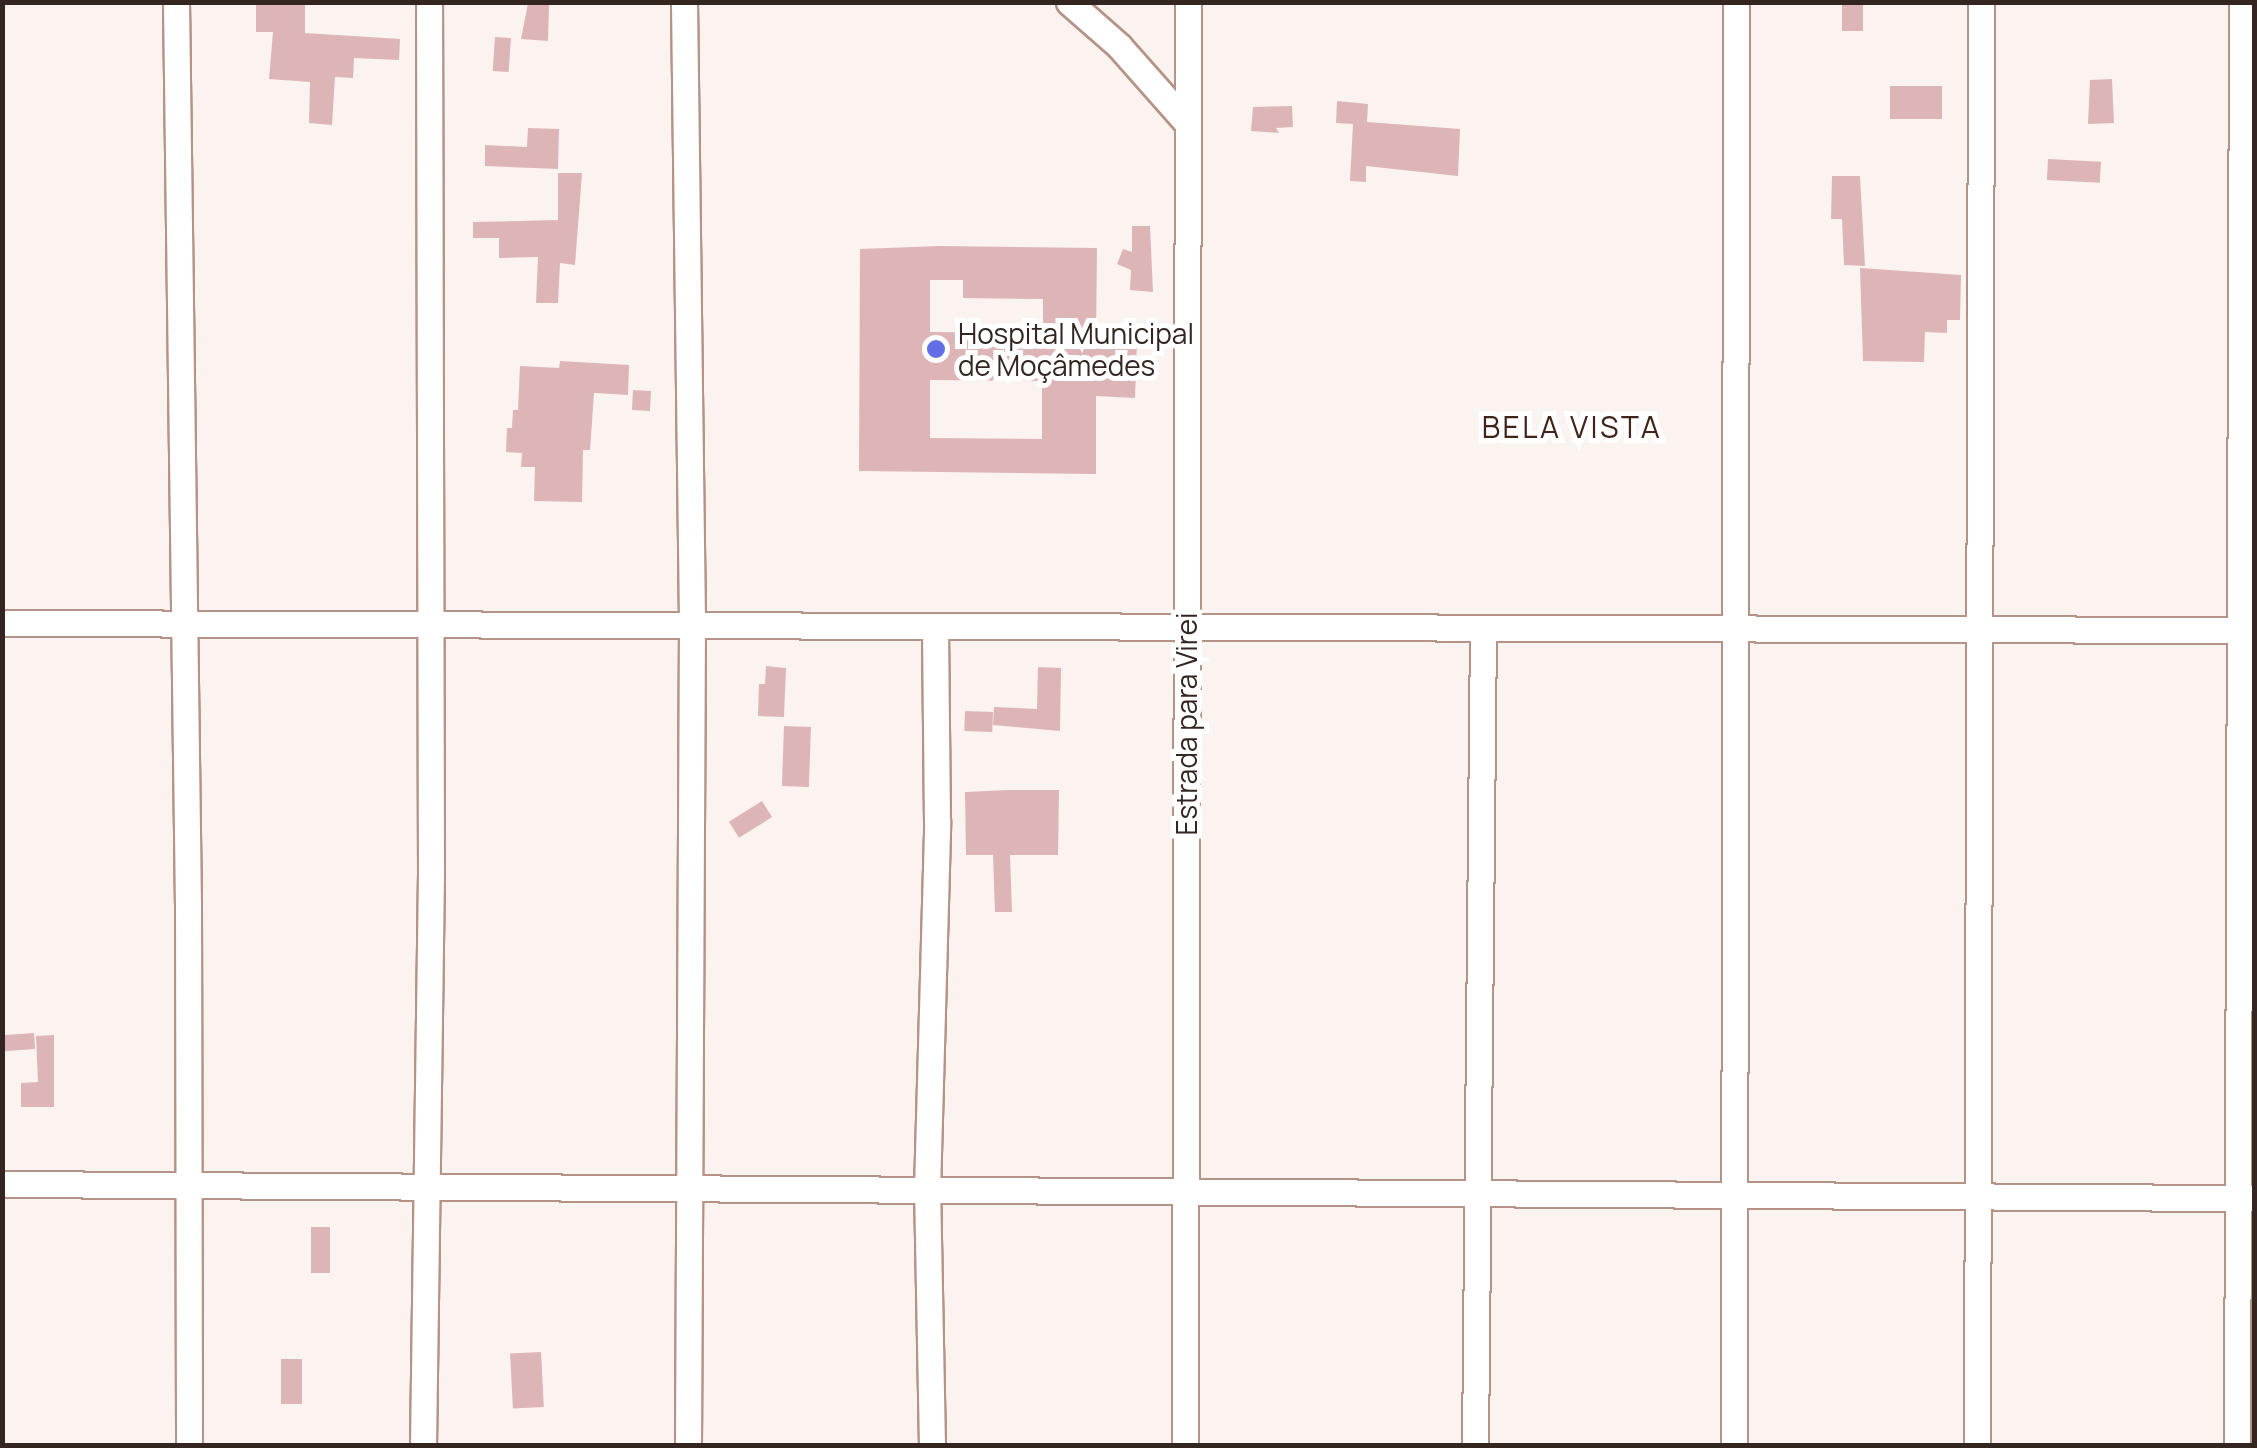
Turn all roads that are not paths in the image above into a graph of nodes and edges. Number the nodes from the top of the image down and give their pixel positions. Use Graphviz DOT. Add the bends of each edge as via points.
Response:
graph roads {
  1 [pos="176,2"];
  2 [pos="429,2"];
  3 [pos="684,2"];
  4 [pos="1070,2"];
  5 [pos="1188,2"];
  6 [pos="1736,2"];
  7 [pos="1981,2"];
  8 [pos="2242,2"];
  9 [pos="1188,124"];
  10 [pos="2,623"];
  11 [pos="184,624"];
  12 [pos="429,624"];
  13 [pos="692,625"];
  14 [pos="935,626"];
  15 [pos="1187,626"];
  16 [pos="1482,628"];
  17 [pos="1735,628"];
  18 [pos="1979,629"];
  19 [pos="2247,630"];
  20 [pos="2,1184"];
  21 [pos="188,1186"];
  22 [pos="426,1187"];
  23 [pos="688,1188"];
  24 [pos="927,1190"];
  25 [pos="1186,1191"];
  26 [pos="1478,1193"];
  27 [pos="1734,1194"];
  28 [pos="1978,1196"];
  29 [pos="2246,1198"];
  30 [pos="189,1446"];
  31 [pos="423,1446"];
  32 [pos="688,1446"];
  33 [pos="932,1446"];
  34 [pos="1185,1446"];
  35 [pos="1475,1446"];
  36 [pos="1734,1446"];
  37 [pos="1976,1446"];
  38 [pos="2238,1446"];
  1 -- 11 [label="street"];
  2 -- 12 [label="street"];
  3 -- 13 [label="street"];
  4 -- 9 [label="street"];
  5 -- 9 [label="street, Estrada para Virei"];
  6 -- 17 [label="street"];
  7 -- 18 [label="street"];
  8 -- 19 [label="street"];
  9 -- 15 [label="street, Estrada para Virei"];
  10 -- 11 [label="street"];
  11 -- 12 [label="street"];
  11 -- 21 [label="street"];
  12 -- 13 [label="street"];
  12 -- 22 [label="street"];
  13 -- 14 [label="street"];
  13 -- 23 [label="street"];
  14 -- 15 [label="street"];
  14 -- 24 [label="street"];
  15 -- 16 [label="street"];
  15 -- 25 [label="street, Estrada para Virei"];
  16 -- 17 [label="street"];
  16 -- 26 [label="street"];
  17 -- 18 [label="street"];
  17 -- 27 [label="street"];
  18 -- 19 [label="street"];
  18 -- 28 [label="street"];
  19 -- 29 [label="street"];
  20 -- 21 [label="street"];
  21 -- 22 [label="street"];
  21 -- 30 [label="street"];
  22 -- 23 [label="street"];
  22 -- 31 [label="street"];
  23 -- 24 [label="street"];
  23 -- 32 [label="street"];
  24 -- 25 [label="street"];
  24 -- 33 [label="street"];
  25 -- 26 [label="street"];
  25 -- 34 [label="street, Estrada para Virei"];
  26 -- 27 [label="street"];
  26 -- 35 [label="street"];
  27 -- 28 [label="street"];
  27 -- 36 [label="street"];
  28 -- 29 [label="street"];
  28 -- 37 [label="street"];
  29 -- 38 [label="street"];
}
